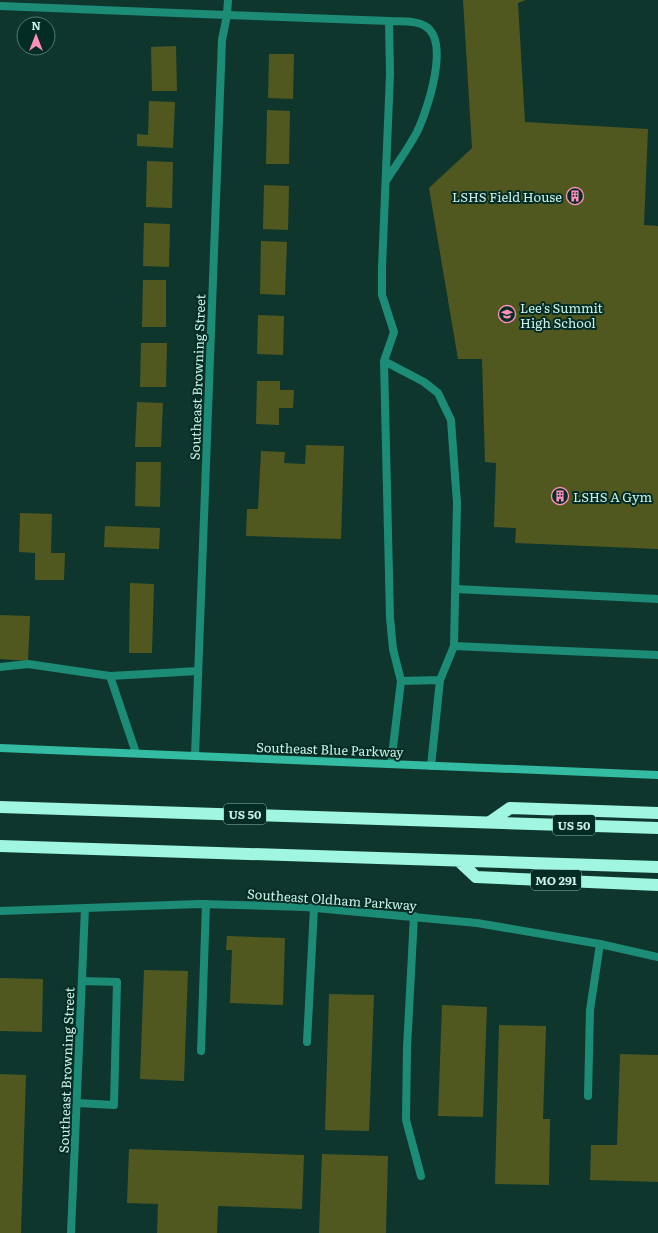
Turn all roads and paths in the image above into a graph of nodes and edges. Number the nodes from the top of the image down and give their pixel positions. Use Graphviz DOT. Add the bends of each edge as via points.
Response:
graph roads {
  1 [pos="228,0"];
  2 [pos="0,6"];
  3 [pos="228,15"];
  4 [pos="389,21"];
  5 [pos="385,181"];
  6 [pos="384,361"];
  7 [pos="456,589"];
  8 [pos="658,599"];
  9 [pos="454,646"];
  10 [pos="658,655"];
  11 [pos="0,668"];
  12 [pos="198,671"];
  13 [pos="110,676"];
  14 [pos="401,680"];
  15 [pos="440,680"];
  16 [pos="0,748"];
  17 [pos="136,753"];
  18 [pos="195,756"];
  19 [pos="391,764"];
  20 [pos="431,766"];
  21 [pos="658,775"];
  22 [pos="0,807"];
  23 [pos="658,813"];
  24 [pos="490,822"];
  25 [pos="658,828"];
  26 [pos="0,846"];
  27 [pos="460,862"];
  28 [pos="658,868"];
  29 [pos="658,885"];
  30 [pos="206,904"];
  31 [pos="85,908"];
  32 [pos="314,908"];
  33 [pos="0,911"];
  34 [pos="414,916"];
  35 [pos="600,944"];
  36 [pos="658,957"];
  37 [pos="82,981"];
  38 [pos="307,1042"];
  39 [pos="201,1051"];
  40 [pos="588,1096"];
  41 [pos="77,1103"];
  42 [pos="421,1176"];
  43 [pos="71,1233"];
  1 -- 3 [label="street, Southeast Browning Street"];
  2 -- 3 [label="street"];
  3 -- 4 [label="street"];
  3 -- 12 [label="street, Southeast Browning Street" via="222,40"];
  4 -- 5 [label="street" via="390,74"];
  4 -- 5 [label="street" via="426,26 435,39 437,61 434,85 417,132"];
  5 -- 6 [label="street" via="382,295 394,332"];
  6 -- 7 [label="street" via="424,382 438,393 451,420 457,503"];
  6 -- 14 [label="street" via="390,618 392,649"];
  7 -- 8 [label="street"];
  7 -- 9 [label="street"];
  9 -- 10 [label="street"];
  9 -- 15 [label="street"];
  11 -- 13 [label="street" via="28,664"];
  12 -- 13 [label="street"];
  12 -- 18 [label="street, Southeast Browning Street"];
  13 -- 17 [label="street"];
  14 -- 15 [label="street"];
  14 -- 19 [label="street"];
  15 -- 20 [label="street"];
  16 -- 17 [label="street, Southeast Blue Parkway"];
  17 -- 18 [label="street, Southeast Blue Parkway"];
  18 -- 19 [label="street, Southeast Blue Parkway"];
  19 -- 20 [label="street, Southeast Blue Parkway"];
  20 -- 21 [label="street, Southeast Blue Parkway"];
  22 -- 24 [label="highway, US 50"];
  23 -- 24 [label="highway" via="510,808"];
  24 -- 25 [label="highway, US 50"];
  26 -- 27 [label="highway"];
  27 -- 28 [label="highway"];
  27 -- 29 [label="highway, MO 291" via="476,876"];
  30 -- 31 [label="street, Southeast Oldham Parkway"];
  30 -- 32 [label="street, Southeast Oldham Parkway"];
  30 -- 39 [label="street"];
  31 -- 33 [label="street, Southeast Oldham Parkway"];
  31 -- 37 [label="street, Southeast Browning Street"];
  32 -- 34 [label="street, Southeast Oldham Parkway"];
  32 -- 38 [label="street"];
  34 -- 35 [label="street, Southeast Oldham Parkway" via="477,923"];
  34 -- 42 [label="street" via="406,1120"];
  35 -- 36 [label="street, Southeast Oldham Parkway"];
  35 -- 40 [label="street" via="590,1010"];
  37 -- 41 [label="street, Southeast Browning Street"];
  37 -- 41 [label="street" via="117,982 114,1104"];
  41 -- 43 [label="street, Southeast Browning Street"];
}
